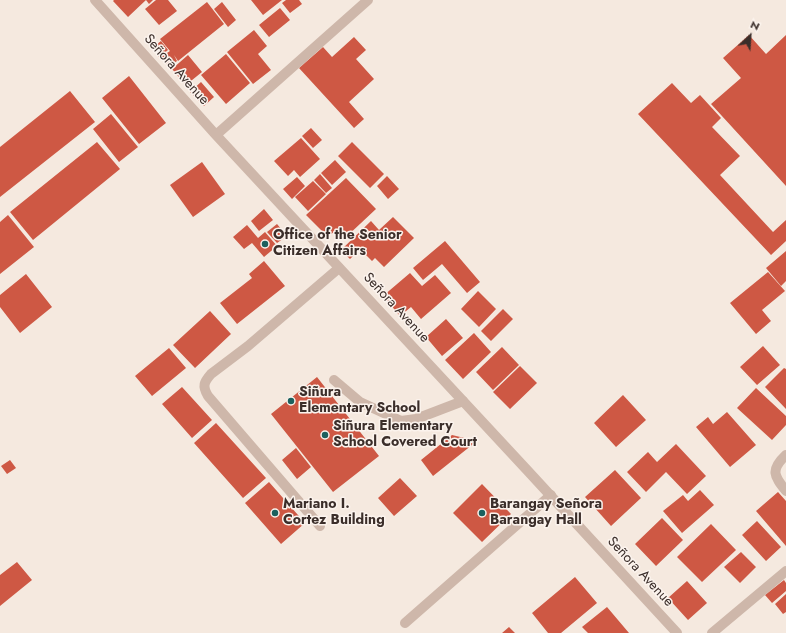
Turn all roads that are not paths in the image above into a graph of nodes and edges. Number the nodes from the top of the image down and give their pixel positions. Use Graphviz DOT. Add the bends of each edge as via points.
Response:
graph roads {
  1 [pos="95,0"];
  2 [pos="368,0"];
  3 [pos="216,135"];
  4 [pos="339,268"];
  5 [pos="334,380"];
  6 [pos="463,401"];
  7 [pos="786,455"];
  8 [pos="786,490"];
  9 [pos="551,495"];
  10 [pos="320,526"];
  11 [pos="786,571"];
  12 [pos="405,623"];
  13 [pos="678,633"];
  14 [pos="712,633"];
  1 -- 3 [label="street, Señora Avenue"];
  2 -- 3 [label="street"];
  3 -- 4 [label="street, Señora Avenue"];
  4 -- 6 [label="street, Señora Avenue"];
  4 -- 10 [label="street" via="248,346 211,374 204,385 208,396"];
  5 -- 6 [label="street" via="360,402 401,421"];
  6 -- 9 [label="street, Señora Avenue"];
  7 -- 8 [label="street" via="775,471 777,480"];
  9 -- 12 [label="street"];
  9 -- 13 [label="street, Señora Avenue"];
  11 -- 14 [label="street"];
}
